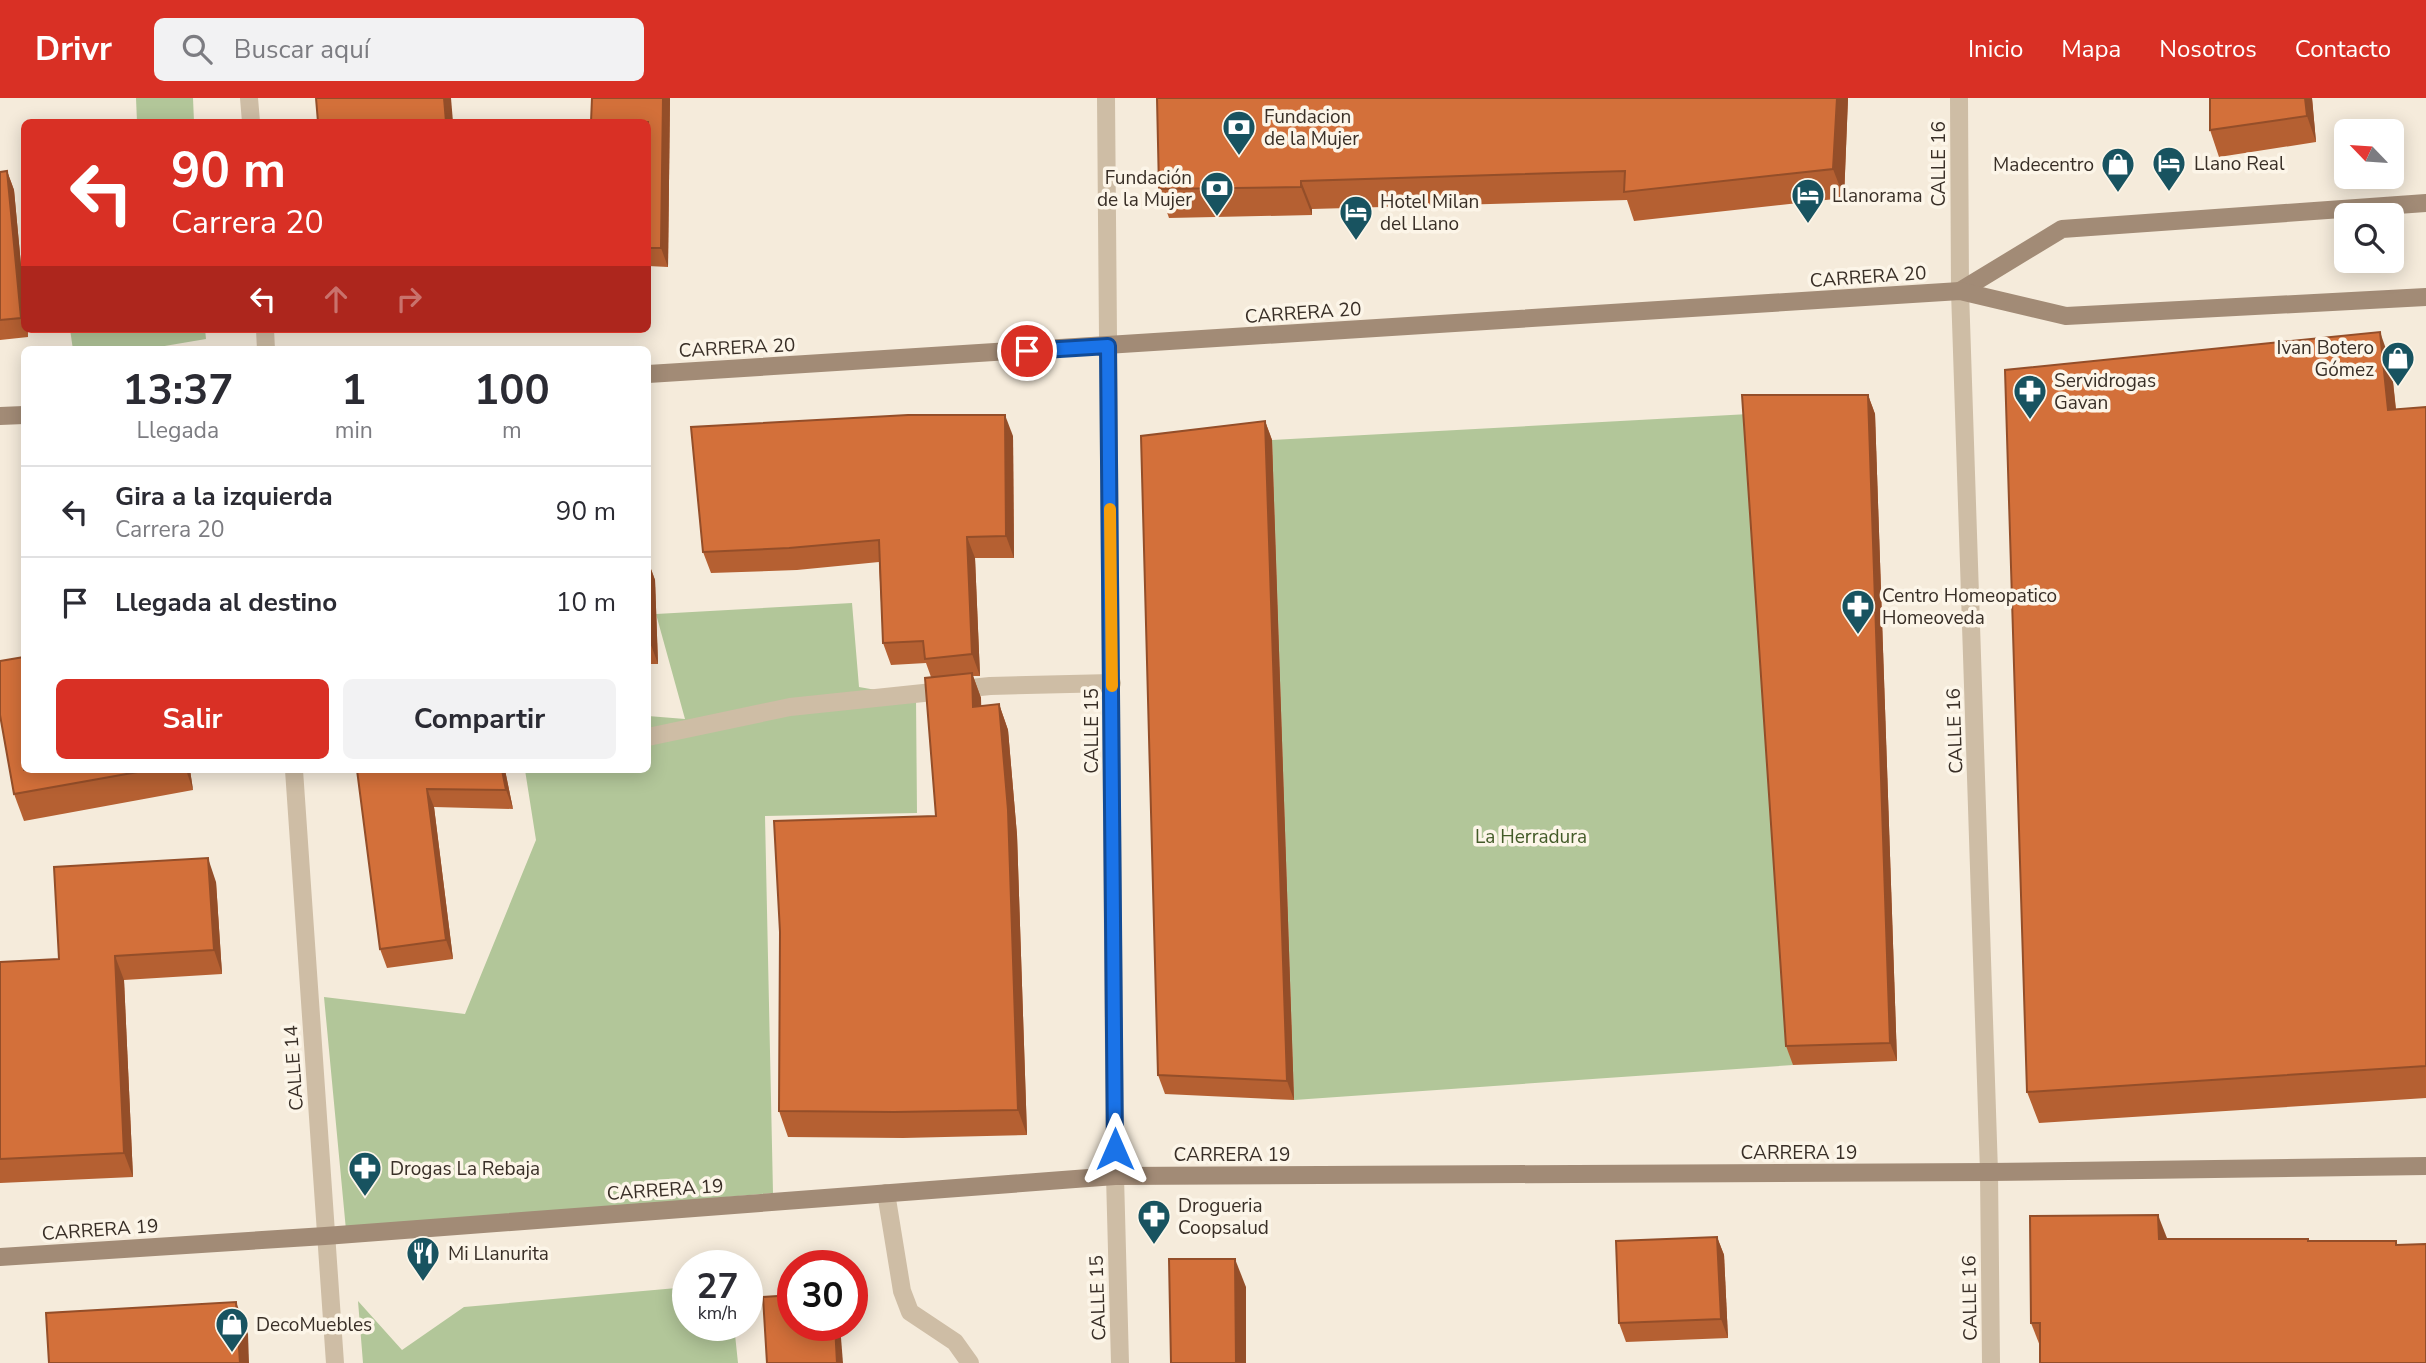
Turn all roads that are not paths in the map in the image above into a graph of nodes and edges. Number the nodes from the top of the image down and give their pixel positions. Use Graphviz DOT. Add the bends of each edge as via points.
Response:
graph roads {
  1 [pos="249,98"];
  2 [pos="1106,98"];
  3 [pos="1959,98"];
  4 [pos="251,119"];
  5 [pos="2426,202"];
  6 [pos="1960,290"];
  7 [pos="2426,297"];
  8 [pos="1108,346"];
  9 [pos="651,374"];
  10 [pos="21,415"];
  11 [pos="0,416"];
  12 [pos="1112,683"];
  13 [pos="651,736"];
  14 [pos="294,773"];
  15 [pos="2426,1166"];
  16 [pos="1989,1172"];
  17 [pos="1115,1176"];
  18 [pos="886,1193"];
  19 [pos="325,1236"];
  20 [pos="0,1257"];
  21 [pos="335,1363"];
  22 [pos="970,1363"];
  23 [pos="1120,1363"];
  24 [pos="1992,1363"];
  1 -- 4 [label="street"];
  2 -- 8 [label="street, CALLE 15"];
  3 -- 6 [label="street, CALLE 16"];
  5 -- 6 [label="main road, CARRERA 20" via="2062,229"];
  6 -- 7 [label="main road, CARRERA 20" via="2066,316"];
  6 -- 8 [label="main road, CARRERA 20"];
  6 -- 16 [label="street, CALLE 16"];
  8 -- 9 [label="main road, CARRERA 20"];
  8 -- 12 [label="street, CALLE 15"];
  10 -- 11 [label="main road"];
  12 -- 13 [label="street" via="990,686 790,707"];
  12 -- 17 [label="street, CALLE 15"];
  14 -- 19 [label="street, CALLE 14"];
  15 -- 16 [label="main road, CARRERA 19"];
  16 -- 17 [label="main road, CARRERA 19"];
  16 -- 24 [label="street, CALLE 16"];
  17 -- 18 [label="main road, CARRERA 19"];
  17 -- 23 [label="street, CALLE 15"];
  18 -- 19 [label="main road, CARRERA 19"];
  18 -- 22 [label="street" via="902,1291 910,1312 955,1342"];
  19 -- 20 [label="main road, CARRERA 19"];
  19 -- 21 [label="street, CALLE 14"];
}
